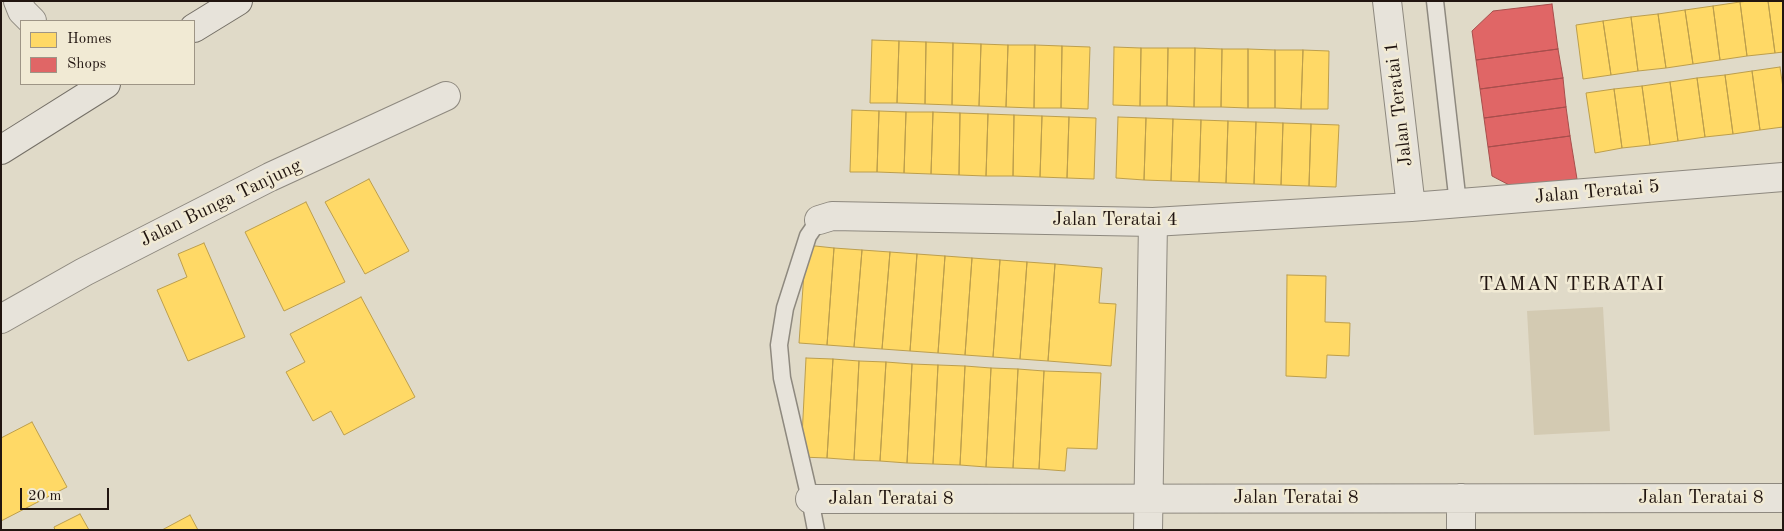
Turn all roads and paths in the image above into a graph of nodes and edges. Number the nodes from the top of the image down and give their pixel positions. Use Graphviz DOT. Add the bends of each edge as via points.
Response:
graph roads {
  1 [pos="18,1"];
  2 [pos="238,1"];
  3 [pos="1387,1"];
  4 [pos="1435,1"];
  5 [pos="31,20"];
  6 [pos="195,27"];
  7 [pos="95,86"];
  8 [pos="446,96"];
  9 [pos="1,150"];
  10 [pos="1783,177"];
  11 [pos="1458,204"];
  12 [pos="1411,208"];
  13 [pos="819,220"];
  14 [pos="1153,222"];
  15 [pos="1,319"];
  16 [pos="1149,498"];
  17 [pos="1461,498"];
  18 [pos="1783,498"];
  19 [pos="810,499"];
  20 [pos="816,530"];
  21 [pos="1148,530"];
  22 [pos="1461,530"];
  1 -- 5 [label="street"];
  2 -- 6 [label="street"];
  3 -- 12 [label="street, Jalan Teratai 1"];
  4 -- 11 [label="lane"];
  7 -- 9 [label="street"];
  8 -- 15 [label="street, Jalan Bunga Tanjung" via="270,177 84,272"];
  10 -- 11 [label="street, Jalan Teratai 5"];
  11 -- 12 [label="street, Jalan Teratai 5"];
  12 -- 14 [label="street, Jalan Teratai 4"];
  13 -- 14 [label="street, Jalan Teratai 4" via="832,216"];
  13 -- 19 [label="lane" via="808,236 785,308 779,345 782,378"];
  14 -- 16 [label="street"];
  16 -- 17 [label="street, Jalan Teratai 8"];
  16 -- 19 [label="street, Jalan Teratai 8"];
  16 -- 21 [label="street"];
  17 -- 18 [label="street, Jalan Teratai 8"];
  17 -- 22 [label="street"];
  19 -- 20 [label="lane"];
}
